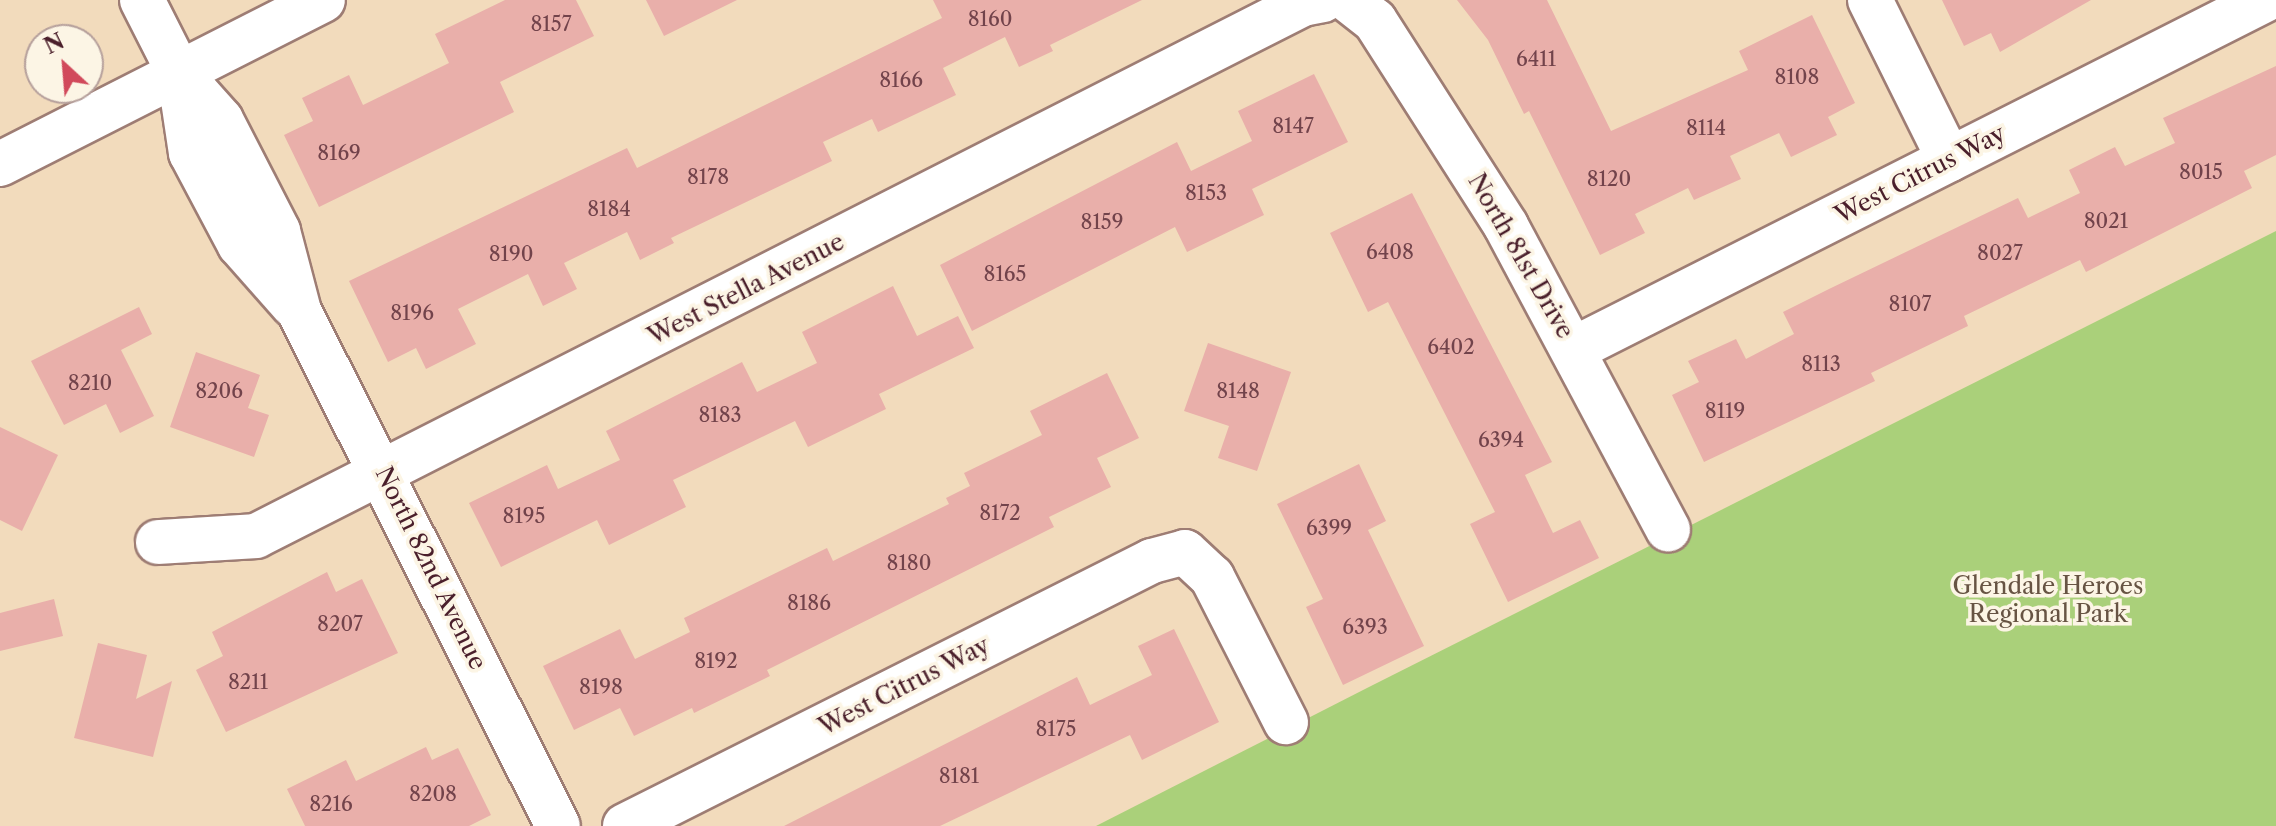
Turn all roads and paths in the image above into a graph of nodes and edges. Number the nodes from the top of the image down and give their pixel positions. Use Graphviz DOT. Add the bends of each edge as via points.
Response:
graph roads {
  1 [pos="142,0"];
  2 [pos="323,0"];
  3 [pos="1323,0"];
  4 [pos="1348,0"];
  5 [pos="1870,0"];
  6 [pos="2265,0"];
  7 [pos="179,73"];
  8 [pos="1949,159"];
  9 [pos="0,164"];
  10 [pos="1576,348"];
  11 [pos="385,474"];
  12 [pos="1668,530"];
  13 [pos="158,542"];
  14 [pos="1286,722"];
  15 [pos="558,826"];
  16 [pos="625,826"];
  1 -- 7 [label="street, North 82nd Avenue"];
  2 -- 7 [label="street"];
  3 -- 11 [label="street, West Stella Avenue" via="1303,4"];
  4 -- 10 [label="street, North 81st Drive" via="1375,21 1506,226"];
  5 -- 8 [label="street"];
  6 -- 8 [label="street, West Citrus Way"];
  7 -- 9 [label="street"];
  7 -- 11 [label="street, North 82nd Avenue" via="221,120 264,203 278,231 299,311"];
  8 -- 10 [label="street, West Citrus Way"];
  10 -- 12 [label="street, North 81st Drive"];
  11 -- 13 [label="street, West Stella Avenue" via="256,536"];
  11 -- 15 [label="street, North 82nd Avenue"];
  14 -- 16 [label="street, West Citrus Way" via="1212,577 1185,552 1152,561"];
}
